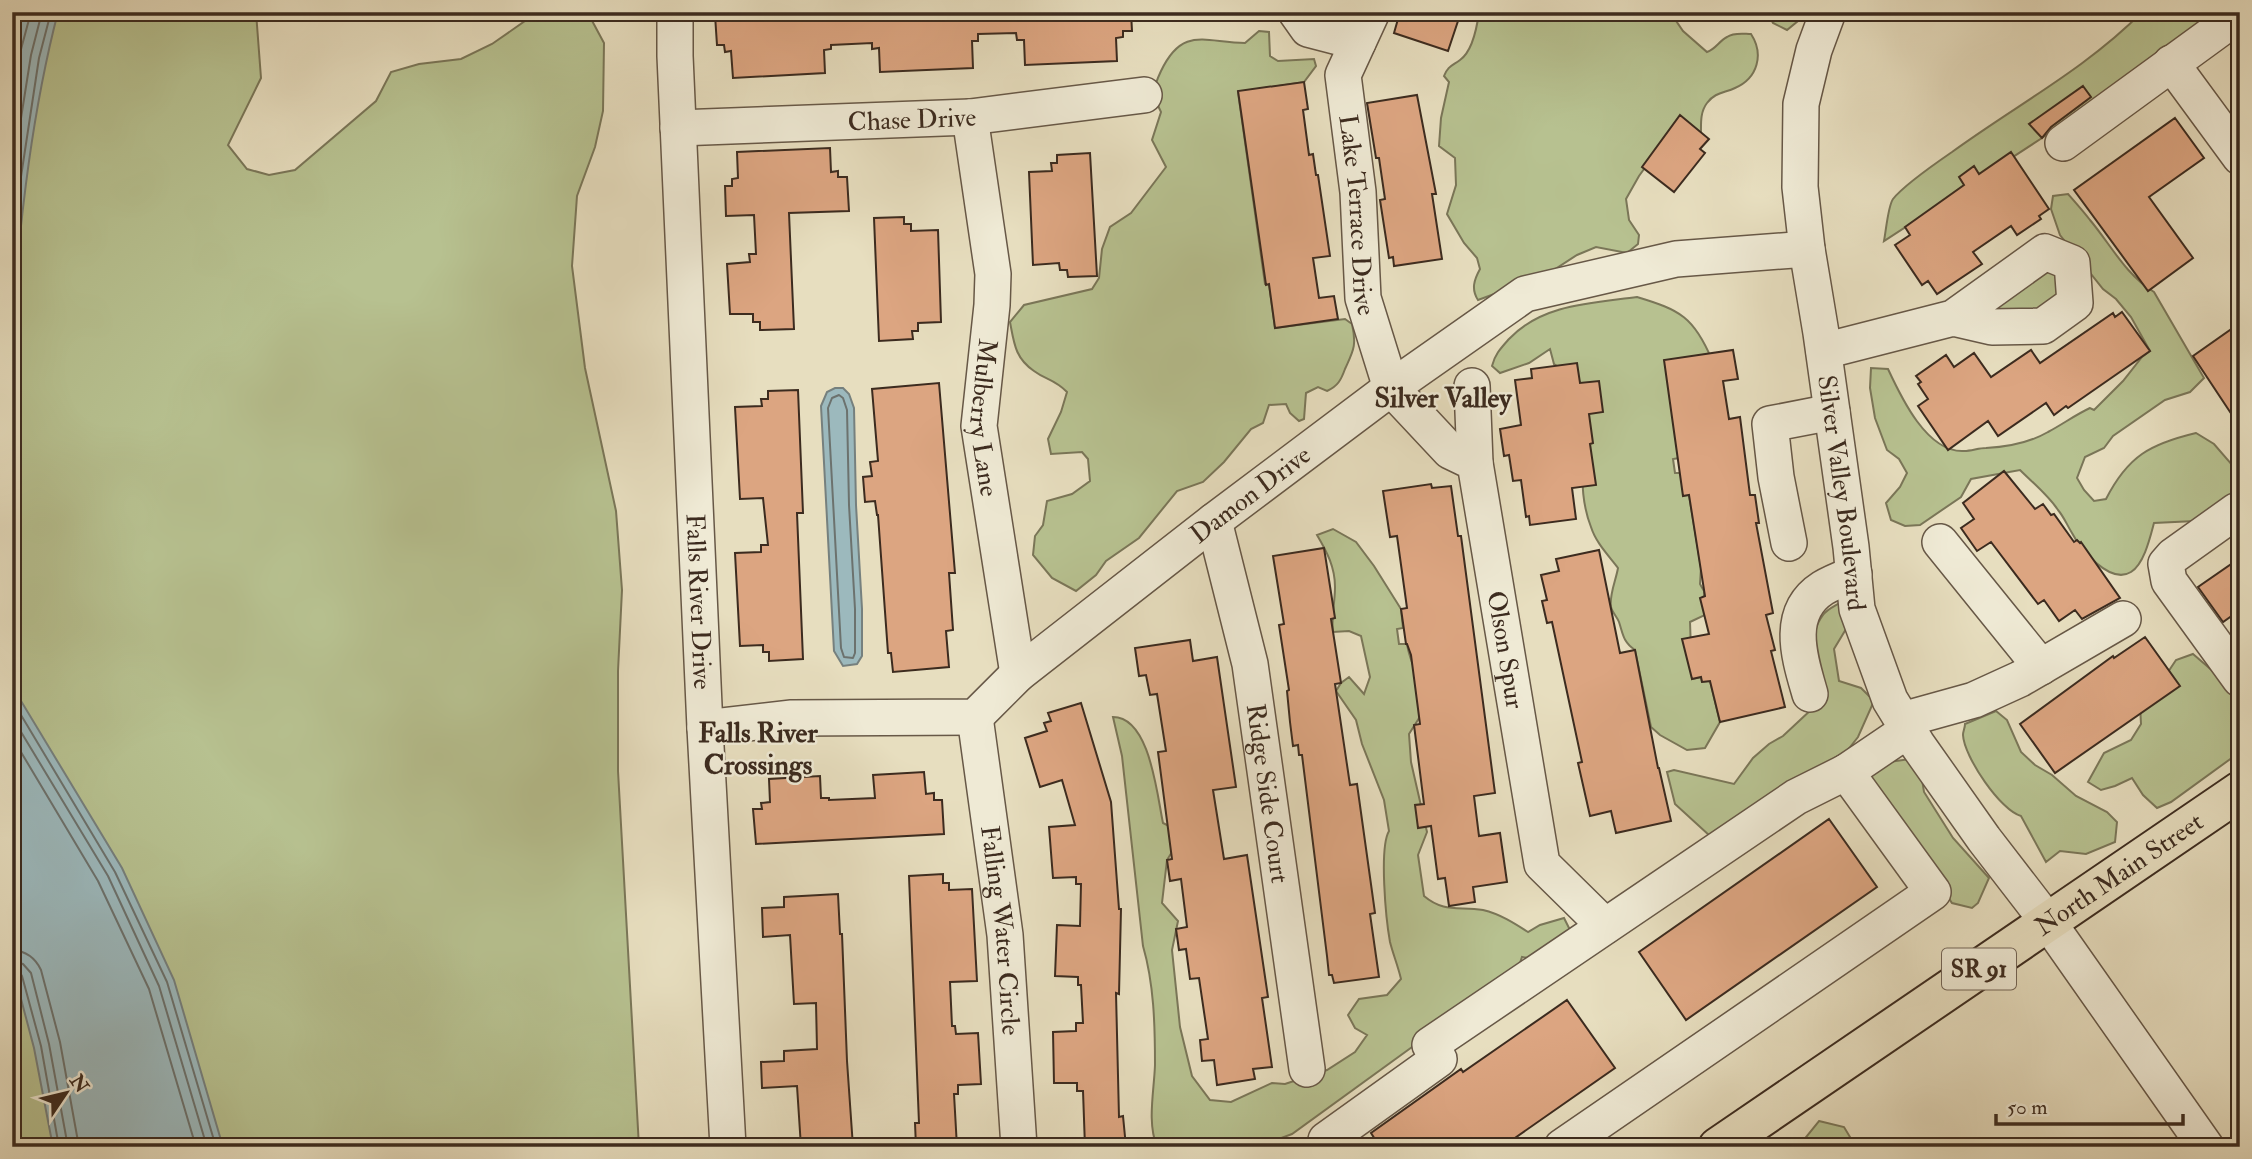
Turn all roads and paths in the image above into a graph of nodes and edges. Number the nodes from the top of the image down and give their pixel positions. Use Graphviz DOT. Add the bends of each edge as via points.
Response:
graph roads {
  1 [pos="675,12"];
  2 [pos="1296,12"];
  3 [pos="1828,12"];
  4 [pos="2240,14"];
  5 [pos="1365,27"];
  6 [pos="2171,63"];
  7 [pos="1144,95"];
  8 [pos="970,117"];
  9 [pos="678,128"];
  10 [pos="2063,143"];
  11 [pos="2240,157"];
  12 [pos="1807,249"];
  13 [pos="1954,318"];
  14 [pos="1824,351"];
  15 [pos="1472,386"];
  16 [pos="1391,388"];
  17 [pos="1832,412"];
  18 [pos="1475,463"];
  19 [pos="2240,510"];
  20 [pos="1214,521"];
  21 [pos="1940,542"];
  22 [pos="1788,543"];
  23 [pos="1854,574"];
  24 [pos="2123,619"];
  25 [pos="2041,667"];
  26 [pos="1018,674"];
  27 [pos="2240,679"];
  28 [pos="1810,694"];
  29 [pos="975,717"];
  30 [pos="1905,725"];
  31 [pos="705,728"];
  32 [pos="1846,772"];
  33 [pos="2240,791"];
  34 [pos="2048,922"];
  35 [pos="1605,926"];
  36 [pos="1307,1069"];
  37 [pos="728,1147"];
  38 [pos="1019,1147"];
  39 [pos="1331,1147"];
  40 [pos="1562,1147"];
  41 [pos="1718,1147"];
  42 [pos="2206,1147"];
  1 -- 9 [label="street, Falls River Drive"];
  2 -- 5 [label="street, Lake Terrace Drive" via="1308,30"];
  3 -- 12 [label="street, Silver Valley Boulevard" via="1801,104 1800,187"];
  4 -- 6 [label="street"];
  5 -- 16 [label="street, Lake Terrace Drive" via="1343,75 1358,192 1363,299"];
  6 -- 10 [label="street"];
  6 -- 11 [label="street"];
  7 -- 8 [label="street, Chase Drive"];
  8 -- 9 [label="street, Chase Drive"];
  8 -- 26 [label="street, Mulberry Lane" via="993,274 979,426"];
  9 -- 31 [label="street, Falls River Drive"];
  12 -- 14 [label="street, Silver Valley Boulevard"];
  12 -- 16 [label="street, Damon Drive" via="1676,259 1525,294"];
  13 -- 14 [label="street"];
  14 -- 17 [label="street, Silver Valley Boulevard"];
  15 -- 18 [label="street, Olson Spur"];
  16 -- 18 [label="street" via="1450,451"];
  16 -- 20 [label="street, Damon Drive"];
  17 -- 22 [label="street" via="1770,424"];
  17 -- 23 [label="street, Silver Valley Boulevard"];
  18 -- 35 [label="street, Olson Spur" via="1542,864"];
  19 -- 27 [label="street" via="2166,564 2169,581"];
  20 -- 26 [label="street, Damon Drive"];
  20 -- 36 [label="street, Ridge Side Court" via="1250,664"];
  21 -- 25 [label="street"];
  23 -- 28 [label="street" via="1821,589 1802,612 1798,653"];
  23 -- 30 [label="street, Silver Valley Boulevard" via="1857,609 1890,700"];
  24 -- 25 [label="street"];
  25 -- 30 [label="street" via="1974,700"];
  26 -- 29 [label="street, Damon Drive"];
  29 -- 31 [label="street" via="792,718"];
  29 -- 38 [label="street, Falling Water Circle" via="1005,935"];
  30 -- 32 [label="street"];
  30 -- 34 [label="street, Silver Valley Boulevard"];
  31 -- 37 [label="street, Falls River Drive"];
  32 -- 35 [label="street" via="1796,797"];
  32 -- 40 [label="street" via="1933,892"];
  33 -- 34 [label="main road, North Main Street / SR 91"];
  34 -- 41 [label="main road, North Main Street / SR 91"];
  34 -- 42 [label="street, Silver Valley Boulevard"];
  35 -- 39 [label="street" via="1430,1045 1439,1059 1326,1140"];
}
